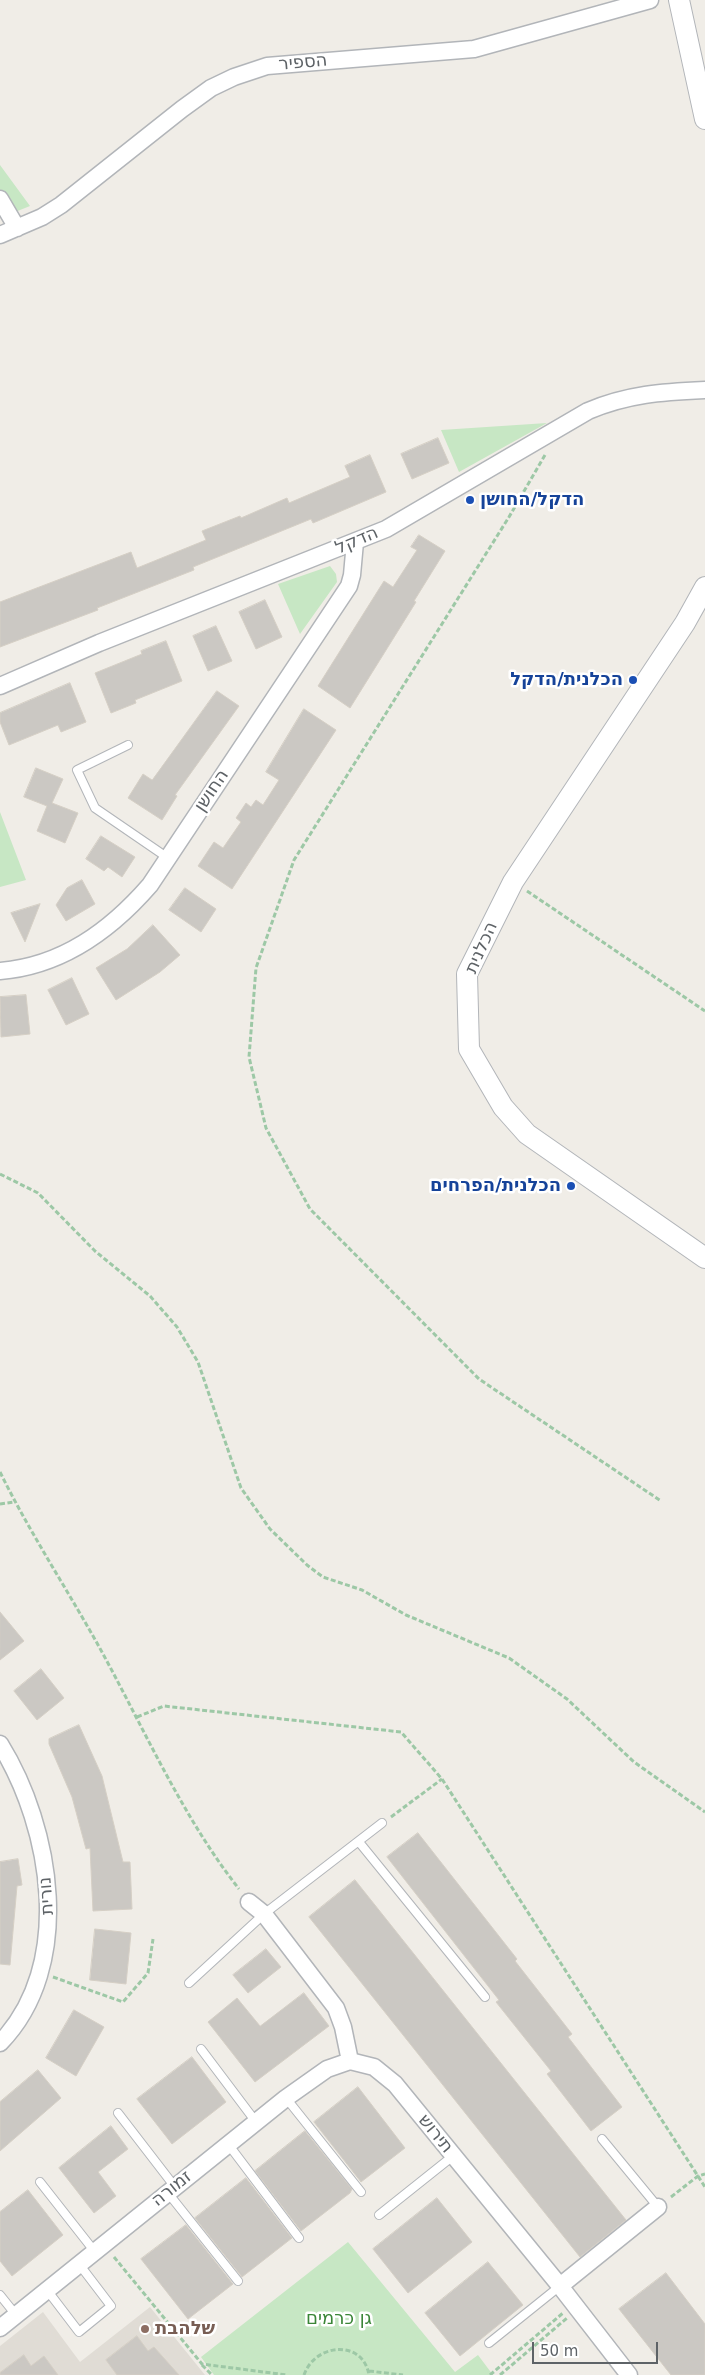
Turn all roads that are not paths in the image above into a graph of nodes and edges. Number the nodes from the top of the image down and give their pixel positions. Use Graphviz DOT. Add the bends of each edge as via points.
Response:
graph roads {
  1 [pos="650,0"];
  2 [pos="679,0"];
  3 [pos="705,119"];
  4 [pos="0,199"];
  5 [pos="17,228"];
  6 [pos="0,234"];
  7 [pos="705,390"];
  8 [pos="355,542"];
  9 [pos="705,587"];
  10 [pos="0,686"];
  11 [pos="128,745"];
  12 [pos="168,858"];
  13 [pos="0,971"];
  14 [pos="705,1258"];
  15 [pos="0,1744"];
  16 [pos="382,1823"];
  17 [pos="359,1842"];
  18 [pos="249,1902"];
  19 [pos="264,1914"];
  20 [pos="189,1983"];
  21 [pos="485,1997"];
  22 [pos="0,2043"];
  23 [pos="200,2049"];
  24 [pos="350,2061"];
  25 [pos="286,2098"];
  26 [pos="118,2113"];
  27 [pos="256,2122"];
  28 [pos="602,2139"];
  29 [pos="228,2144"];
  30 [pos="453,2156"];
  31 [pos="40,2182"];
  32 [pos="171,2190"];
  33 [pos="361,2192"];
  34 [pos="658,2208"];
  35 [pos="379,2215"];
  36 [pos="299,2238"];
  37 [pos="99,2248"];
  38 [pos="79,2264"];
  39 [pos="238,2281"];
  40 [pos="560,2286"];
  41 [pos="47,2290"];
  42 [pos="0,2296"];
  43 [pos="16,2315"];
  44 [pos="0,2328"];
  45 [pos="489,2342"];
  46 [pos="628,2375"];
  1 -- 5 [label="street, הספיר" via="474,49 268,66 234,77 211,88 61,205"];
  2 -- 3 [label="street"];
  4 -- 5 [label="street"];
  5 -- 6 [label="street, הספיר"];
  7 -- 8 [label="street, הדקל" via="636,395 611,401 588,411 422,510"];
  8 -- 10 [label="street, הדקל" via="99,643"];
  8 -- 12 [label="street, החושן" via="349,586"];
  9 -- 14 [label="street, הכלנית" via="685,623 513,882 467,974 469,1049 502,1107 527,1134"];
  11 -- 12 [label="lane" via="77,770 94,808"];
  12 -- 13 [label="street, החושן" via="133,905 94,938 43,963"];
  15 -- 22 [label="street, נורית" via="27,1803 39,1839 48,1885 48,1933 41,1973 29,2004"];
  16 -- 17 [label="lane"];
  17 -- 19 [label="lane"];
  17 -- 21 [label="lane"];
  18 -- 19 [label="street"];
  19 -- 20 [label="lane"];
  19 -- 24 [label="street" via="336,2008 344,2027"];
  23 -- 27 [label="lane"];
  24 -- 25 [label="street, זמורה" via="327,2069"];
  24 -- 30 [label="street, תירוש" via="374,2067 383,2073"];
  25 -- 27 [label="street, זמורה"];
  25 -- 33 [label="lane"];
  26 -- 32 [label="lane"];
  27 -- 29 [label="street, זמורה"];
  28 -- 34 [label="lane"];
  29 -- 32 [label="street, זמורה"];
  29 -- 36 [label="lane"];
  30 -- 35 [label="lane"];
  30 -- 40 [label="street, תירוש"];
  31 -- 37 [label="lane"];
  32 -- 37 [label="street, זמורה"];
  32 -- 39 [label="lane"];
  34 -- 40 [label="street"];
  37 -- 38 [label="street, זמורה"];
  38 -- 41 [label="street, זמורה"];
  38 -- 41 [label="lane" via="111,2306 78,2332"];
  40 -- 45 [label="lane"];
  40 -- 46 [label="street, תירוש"];
  41 -- 43 [label="street, זמורה"];
  42 -- 43 [label="lane"];
  43 -- 44 [label="street, זמורה"];
}
